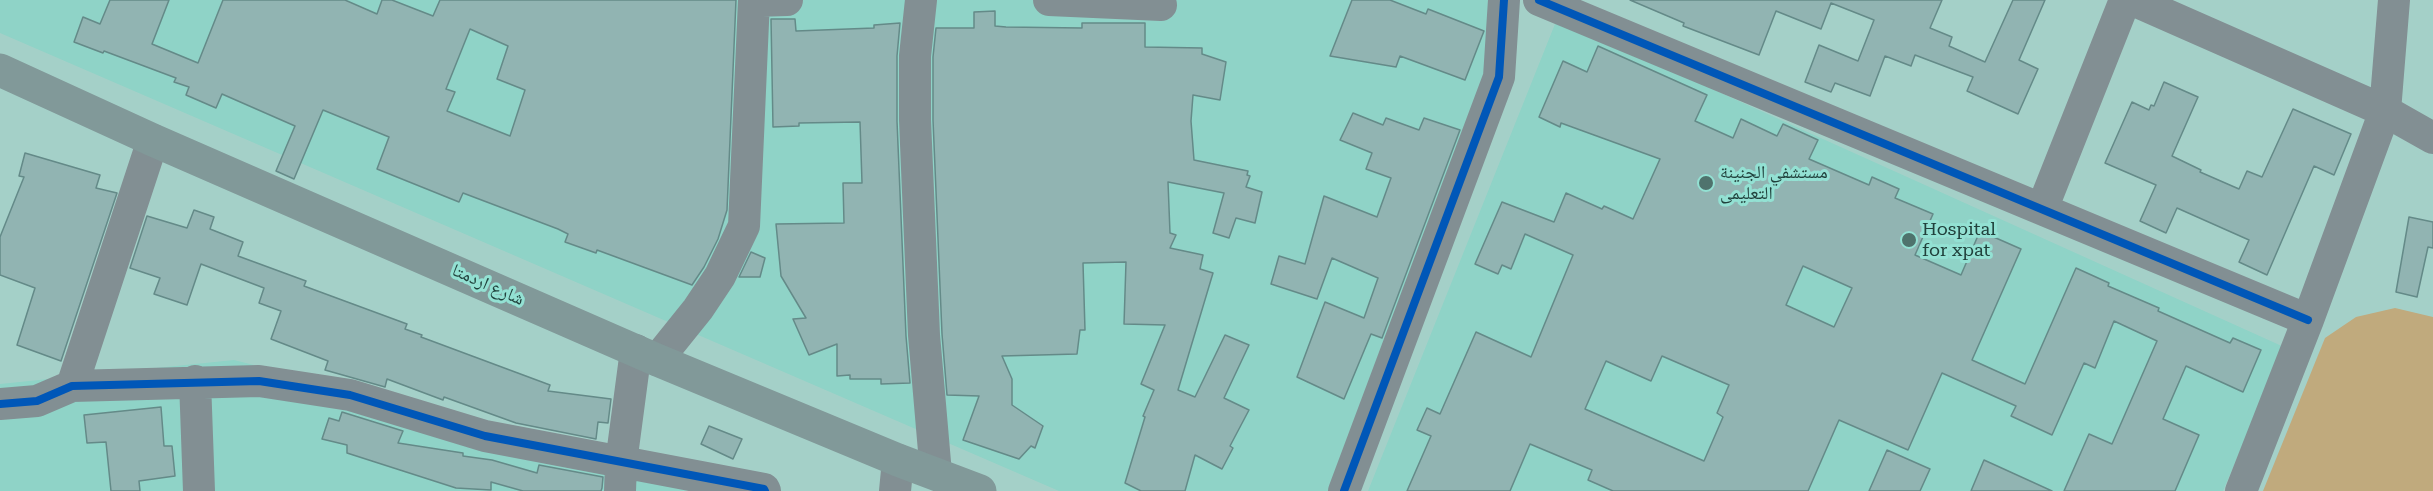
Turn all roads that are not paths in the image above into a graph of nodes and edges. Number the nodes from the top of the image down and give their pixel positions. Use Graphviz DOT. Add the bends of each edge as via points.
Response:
graph roads {
  1 [pos="787,0"];
  2 [pos="921,0"];
  3 [pos="1049,0"];
  4 [pos="1504,0"];
  5 [pos="1539,0"];
  6 [pos="2125,0"];
  7 [pos="2133,0"];
  8 [pos="2394,0"];
  9 [pos="754,1"];
  10 [pos="1161,5"];
  11 [pos="0,70"];
  12 [pos="2385,111"];
  13 [pos="2433,138"];
  14 [pos="153,140"];
  15 [pos="2042,209"];
  16 [pos="2308,320"];
  17 [pos="646,355"];
  18 [pos="195,381"];
  19 [pos="72,386"];
  20 [pos="0,404"];
  21 [pos="936,474"];
  22 [pos="896,476"];
  23 [pos="620,477"];
  24 [pos="199,491"];
  25 [pos="765,491"];
  26 [pos="980,491"];
  27 [pos="1344,491"];
  28 [pos="2241,491"];
  1 -- 9 [label="street"];
  2 -- 21 [label="street" via="915,56 915,120 924,334"];
  3 -- 10 [label="street"];
  4 -- 27 [label="street" via="1499,77"];
  5 -- 15 [label="street"];
  6 -- 15 [label="street"];
  7 -- 12 [label="street"];
  8 -- 12 [label="street"];
  9 -- 17 [label="street" via="744,226 720,276 698,309"];
  11 -- 14 [label="main road, شارع اردمتا"];
  12 -- 13 [label="street"];
  12 -- 16 [label="street"];
  14 -- 17 [label="main road, شارع اردمتا"];
  14 -- 19 [label="street"];
  15 -- 16 [label="street"];
  16 -- 28 [label="street"];
  17 -- 22 [label="main road, شارع اردمتا"];
  17 -- 23 [label="street"];
  18 -- 19 [label="street"];
  18 -- 23 [label="street" via="259,381 350,395"];
  18 -- 24 [label="street"];
  19 -- 20 [label="street" via="37,401"];
  21 -- 22 [label="main road, شارع اردمتا"];
  21 -- 26 [label="main road, شارع اردمتا"];
  23 -- 25 [label="street"];
}
